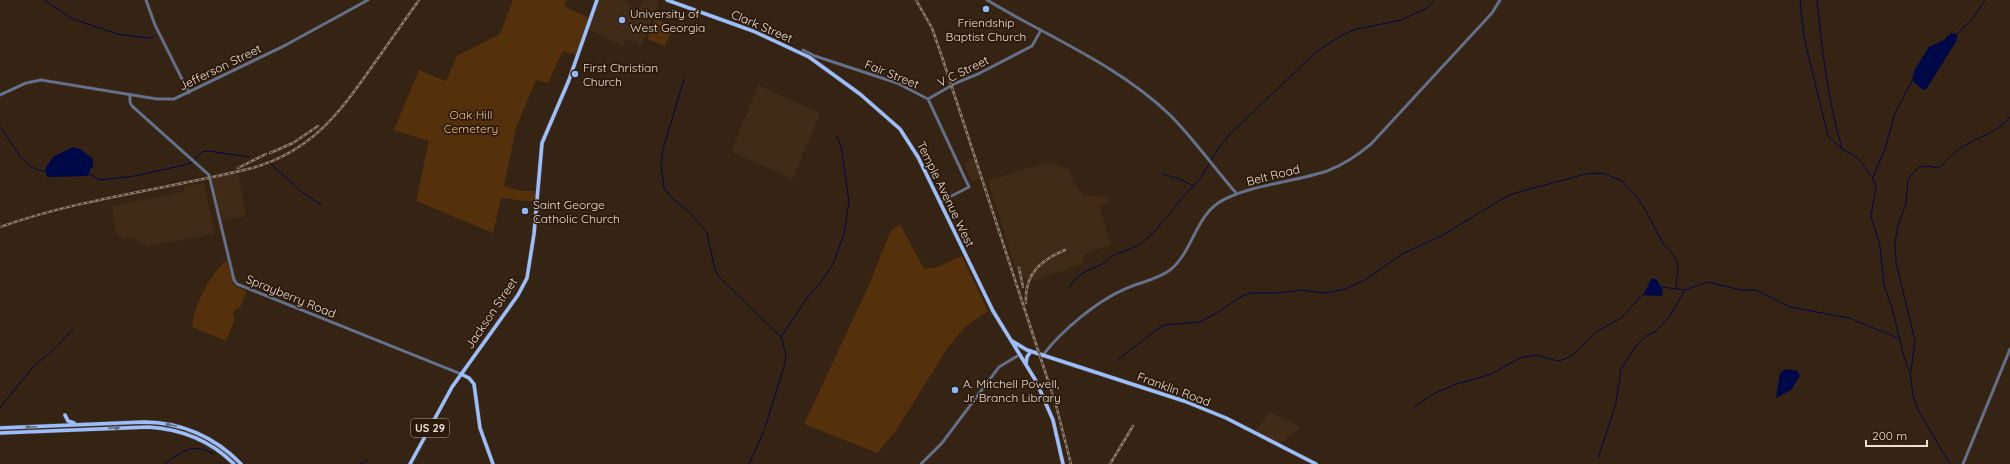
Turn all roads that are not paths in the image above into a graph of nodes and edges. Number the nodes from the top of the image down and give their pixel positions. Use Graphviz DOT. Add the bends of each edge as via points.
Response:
graph roads {
  1 [pos="146,0"];
  2 [pos="368,0"];
  3 [pos="597,0"];
  4 [pos="667,0"];
  5 [pos="987,0"];
  6 [pos="1500,0"];
  7 [pos="1041,30"];
  8 [pos="803,52"];
  9 [pos="189,93"];
  10 [pos="0,95"];
  11 [pos="130,95"];
  12 [pos="928,99"];
  13 [pos="1237,194"];
  14 [pos="940,202"];
  15 [pos="1011,340"];
  16 [pos="2010,349"];
  17 [pos="1031,351"];
  18 [pos="1019,355"];
  19 [pos="1043,355"];
  20 [pos="1026,365"];
  21 [pos="461,374"];
  22 [pos="65,415"];
  23 [pos="83,424"];
  24 [pos="0,428"];
  25 [pos="0,433"];
  26 [pos="234,464"];
  27 [pos="241,464"];
  28 [pos="410,464"];
  29 [pos="493,464"];
  30 [pos="921,464"];
  31 [pos="1063,464"];
  32 [pos="1316,464"];
  33 [pos="1963,464"];
  1 -- 9 [label="street" via="155,25"];
  2 -- 9 [label="street, Jefferson Street" via="284,46"];
  3 -- 21 [label="main road, Jackson Street / US 29" via="569,80 542,143 534,234 527,278 518,295"];
  4 -- 8 [label="main road, Clark Street"];
  5 -- 7 [label="street"];
  6 -- 13 [label="street, Belt Road" via="1492,13 1361,152 1327,171"];
  7 -- 12 [label="street, V C Street" via="1032,46"];
  7 -- 13 [label="street" via="1087,56 1157,104"];
  8 -- 12 [label="street, Fair Street" via="897,83"];
  8 -- 14 [label="main road, Temple Avenue West" via="845,82 900,129 918,156"];
  9 -- 11 [label="street, Jefferson Street" via="169,100"];
  10 -- 11 [label="street, Jefferson Street" via="26,83 40,80"];
  11 -- 21 [label="street, Sprayberry Road" via="132,106 209,175 237,284"];
  12 -- 14 [label="street, Fair Street" via="969,187"];
  13 -- 19 [label="street, Belt Road" via="1220,201 1209,211 1170,270 1159,277 1118,292 1102,302 1061,335"];
  14 -- 15 [label="main road, Temple Avenue West" via="993,310"];
  15 -- 17 [label="main road, Franklin Road"];
  15 -- 18 [label="main road, Temple Avenue West"];
  16 -- 33 [label="street"];
  17 -- 18 [label="main road"];
  17 -- 19 [label="main road, Franklin Road"];
  17 -- 20 [label="main road"];
  18 -- 20 [label="main road, Temple Avenue West"];
  18 -- 30 [label="street" via="999,367 942,443"];
  19 -- 32 [label="main road, Franklin Road" via="1226,418"];
  20 -- 31 [label="main road, Temple Avenue West" via="1048,406"];
  21 -- 28 [label="main road, Jackson Street / US 29"];
  21 -- 29 [label="main road" via="470,379 474,386 480,428"];
  22 -- 23 [label="main road" via="70,422"];
  23 -- 24 [label="main road, one-way"];
  27 -- 23 [label="main road, one-way" via="209,439 174,425 144,422"];
  25 -- 26 [label="main road, one-way" via="148,426 181,432 202,440"];
}
